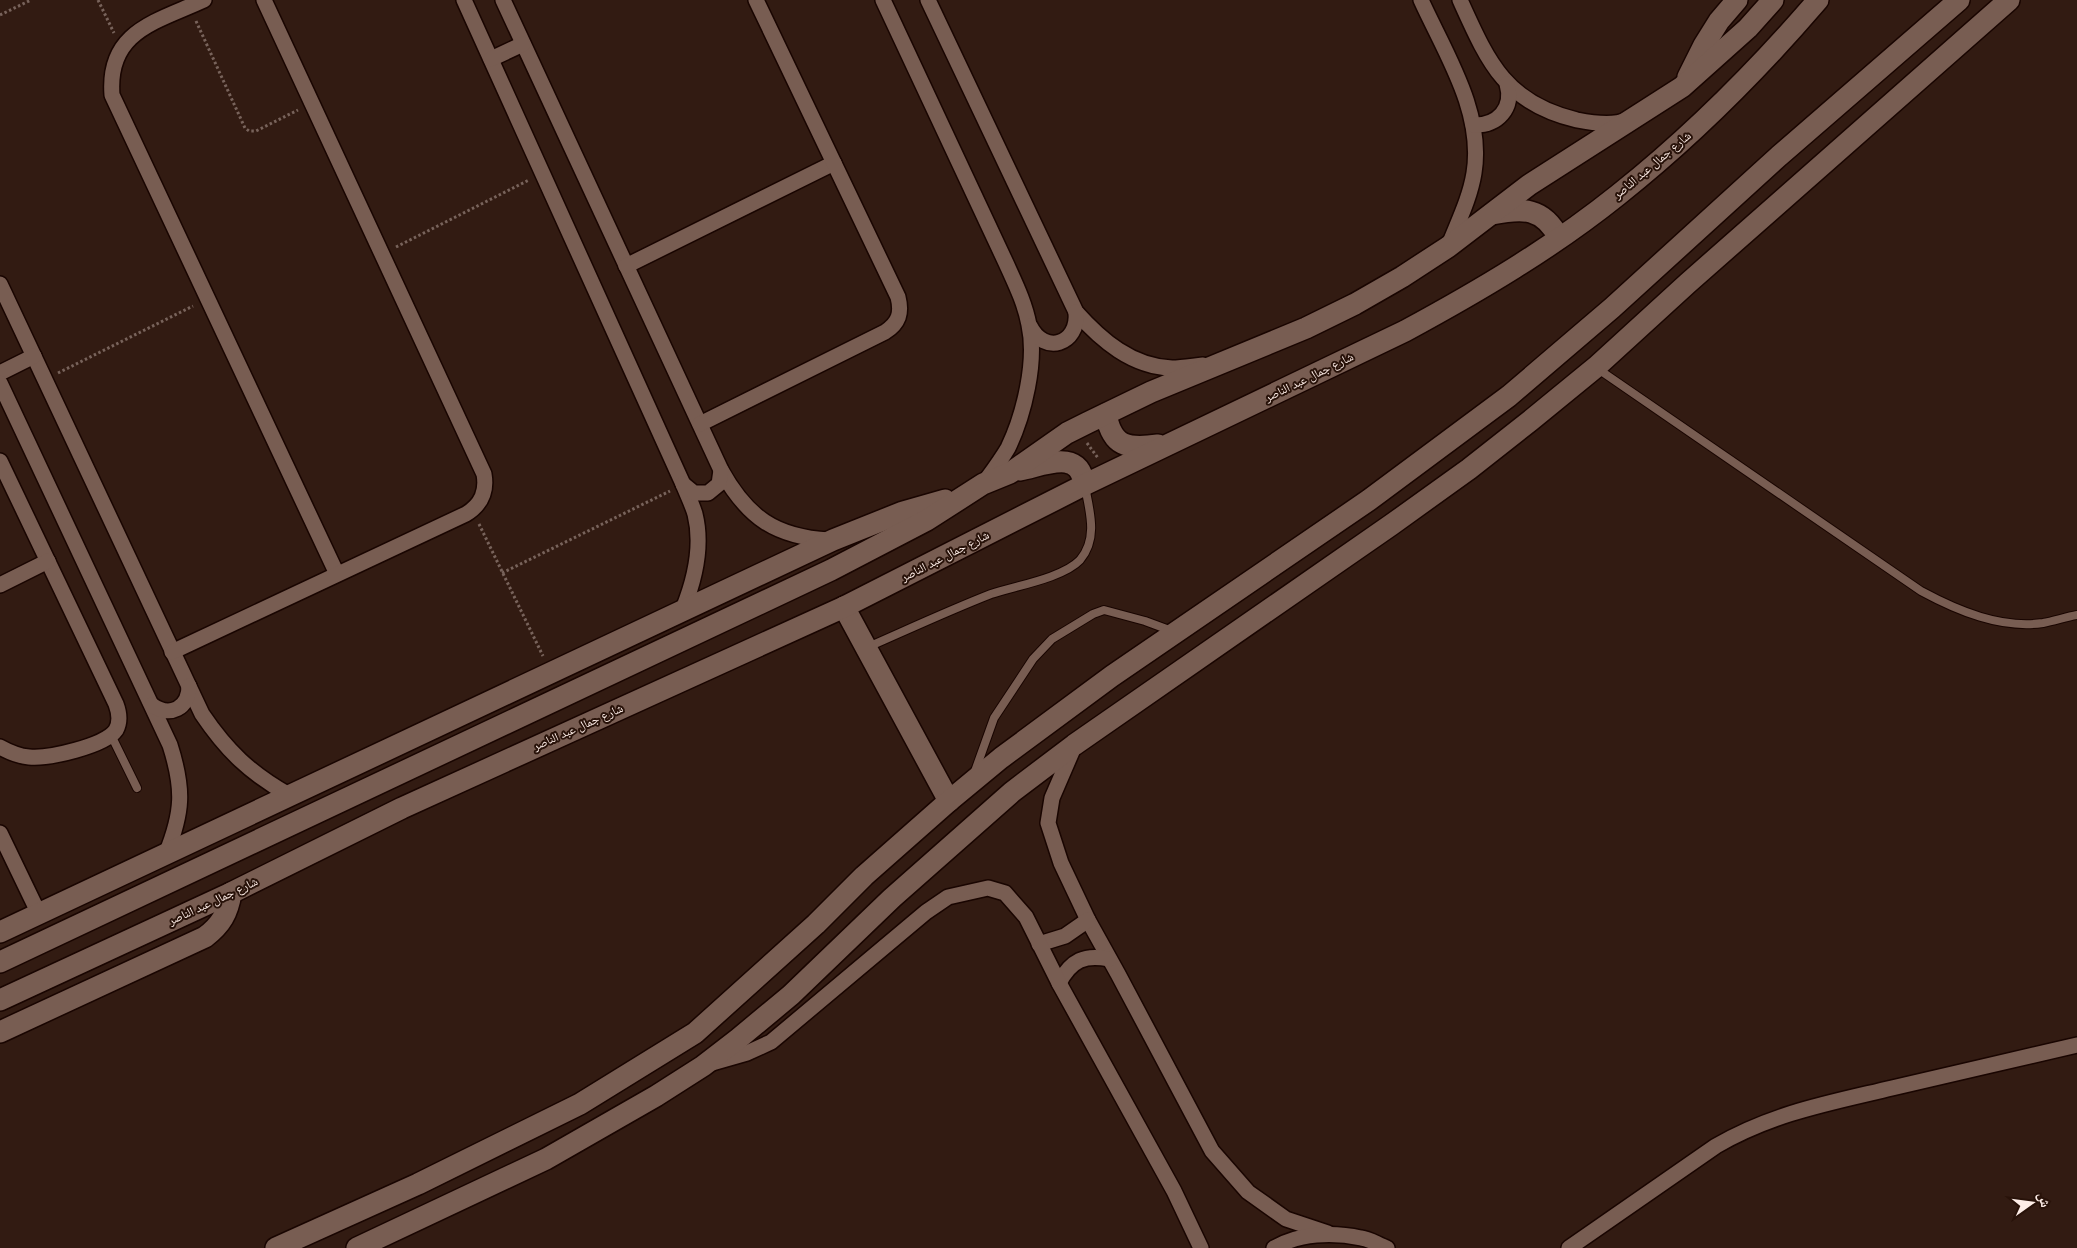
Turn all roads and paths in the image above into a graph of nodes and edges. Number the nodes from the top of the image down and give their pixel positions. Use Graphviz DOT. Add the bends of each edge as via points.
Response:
graph roads {
  1 [pos="31,0"];
  2 [pos="98,0"];
  3 [pos="204,0"];
  4 [pos="264,0"];
  5 [pos="464,0"];
  6 [pos="503,0"];
  7 [pos="756,0"];
  8 [pos="883,0"];
  9 [pos="928,0"];
  10 [pos="1421,0"];
  11 [pos="1460,0"];
  12 [pos="1737,0"];
  13 [pos="1773,0"];
  14 [pos="1818,0"];
  15 [pos="1959,0"];
  16 [pos="2009,0"];
  17 [pos="190,6"];
  18 [pos="0,15"];
  19 [pos="523,44"];
  20 [pos="121,48"];
  21 [pos="491,60"];
  22 [pos="1508,84"];
  23 [pos="1682,87"];
  24 [pos="312,103"];
  25 [pos="1646,111"];
  26 [pos="1473,125"];
  27 [pos="834,163"];
  28 [pos="543,173"];
  29 [pos="1487,215"];
  30 [pos="1559,238"];
  31 [pos="1448,247"];
  32 [pos="381,254"];
  33 [pos="626,266"];
  34 [pos="0,284"];
  35 [pos="208,300"];
  36 [pos="1076,312"];
  37 [pos="1030,326"];
  38 [pos="34,356"];
  39 [pos="1217,364"];
  40 [pos="1596,367"];
  41 [pos="0,373"];
  42 [pos="44,379"];
  43 [pos="0,383"];
  44 [pos="1509,396"];
  45 [pos="1106,414"];
  46 [pos="1530,421"];
  47 [pos="700,424"];
  48 [pos="1076,428"];
  49 [pos="1174,443"];
  50 [pos="0,461"];
  51 [pos="721,470"];
  52 [pos="1010,473"];
  53 [pos="1110,473"];
  54 [pos="684,484"];
  55 [pos="1084,485"];
  56 [pos="978,488"];
  57 [pos="472,510"];
  58 [pos="833,540"];
  59 [pos="48,561"];
  60 [pos="502,573"];
  61 [pos="337,574"];
  62 [pos="0,585"];
  63 [pos="844,607"];
  64 [pos="683,609"];
  65 [pos="2077,614"];
  66 [pos="1176,632"];
  67 [pos="866,648"];
  68 [pos="172,652"];
  69 [pos="550,672"];
  70 [pos="189,686"];
  71 [pos="152,705"];
  72 [pos="111,735"];
  73 [pos="1074,745"];
  74 [pos="0,747"];
  75 [pos="380,752"];
  76 [pos="430,759"];
  77 [pos="970,784"];
  78 [pos="138,788"];
  79 [pos="289,795"];
  80 [pos="949,801"];
  81 [pos="0,834"];
  82 [pos="166,854"];
  83 [pos="122,874"];
  84 [pos="231,893"];
  85 [pos="110,910"];
  86 [pos="39,914"];
  87 [pos="1088,920"];
  88 [pos="0,932"];
  89 [pos="1039,944"];
  90 [pos="1109,959"];
  91 [pos="0,962"];
  92 [pos="1059,983"];
  93 [pos="0,1000"];
  94 [pos="0,1032"];
  95 [pos="2077,1045"];
  96 [pos="703,1066"];
  97 [pos="1328,1233"];
  98 [pos="283,1246"];
  99 [pos="357,1248"];
  100 [pos="1201,1248"];
  101 [pos="1274,1248"];
  102 [pos="1386,1248"];
  103 [pos="1569,1248"];
  1 -- 18 [label="path"];
  2 -- 20 [label="path"];
  3 -- 17 [label="street"];
  4 -- 24 [label="street"];
  5 -- 21 [label="street"];
  6 -- 19 [label="street"];
  7 -- 27 [label="street"];
  8 -- 37 [label="street" via="1020,294"];
  9 -- 36 [label="street"];
  10 -- 26 [label="street" via="1457,78"];
  11 -- 22 [label="street" via="1484,51"];
  12 -- 23 [label="main road" via="1719,21"];
  13 -- 23 [label="main road" via="1748,28"];
  14 -- 30 [label="main road, شارع جمال عبد الناصر" via="1705,120 1617,196"];
  15 -- 44 [label="main road"];
  16 -- 40 [label="main road"];
  17 -- 20 [label="street" via="142,29"];
  17 -- 24 [label="path" via="245,128 256,131"];
  19 -- 21 [label="street"];
  19 -- 33 [label="street"];
  20 -- 35 [label="street" via="114,62 112,95"];
  21 -- 28 [label="street"];
  22 -- 25 [label="street" via="1541,108 1590,123 1621,122"];
  22 -- 26 [label="street" via="1510,93 1506,111 1492,123"];
  23 -- 25 [label="main road"];
  24 -- 32 [label="street"];
  25 -- 29 [label="main road" via="1528,184"];
  26 -- 31 [label="street" via="1476,148 1470,194"];
  27 -- 33 [label="street"];
  27 -- 47 [label="street" via="898,297 901,307 899,318 885,332"];
  28 -- 32 [label="path"];
  28 -- 54 [label="street"];
  29 -- 30 [label="main road" via="1513,210 1536,213 1546,219"];
  29 -- 31 [label="main road"];
  30 -- 49 [label="main road, شارع جمال عبد الناصر" via="1506,273 1405,331"];
  31 -- 39 [label="main road" via="1355,304"];
  32 -- 57 [label="street" via="484,474 484,494"];
  33 -- 47 [label="street"];
  34 -- 38 [label="street"];
  35 -- 42 [label="path"];
  35 -- 61 [label="street"];
  36 -- 37 [label="street" via="1075,329 1063,341 1055,343 1039,339"];
  36 -- 39 [label="street" via="1095,334 1143,362 1171,368"];
  37 -- 56 [label="street" via="1028,391 1019,422 1007,450"];
  38 -- 41 [label="street"];
  38 -- 42 [label="street"];
  39 -- 45 [label="main road"];
  40 -- 46 [label="main road"];
  40 -- 65 [label="lane" via="1921,591 1949,606 1979,617 2010,622 2042,623"];
  42 -- 68 [label="street"];
  43 -- 71 [label="street"];
  44 -- 46 [label="main road"];
  44 -- 66 [label="main road" via="1369,500"];
  45 -- 48 [label="main road"];
  45 -- 49 [label="main road" via="1111,434 1129,447"];
  46 -- 73 [label="main road" via="1391,525"];
  47 -- 51 [label="street"];
  48 -- 52 [label="main road"];
  48 -- 53 [label="path"];
  49 -- 53 [label="main road, شارع جمال عبد الناصر"];
  50 -- 59 [label="street"];
  51 -- 54 [label="street" via="719,484 708,493 694,494"];
  51 -- 58 [label="street" via="734,493 767,524 788,534"];
  52 -- 55 [label="main road" via="1062,461 1071,462 1080,468"];
  52 -- 56 [label="main road"];
  53 -- 55 [label="main road, شارع جمال عبد الناصر"];
  54 -- 60 [label="path"];
  54 -- 64 [label="street" via="695,514 698,538 692,586"];
  55 -- 63 [label="main road, شارع جمال عبد الناصر"];
  55 -- 67 [label="lane" via="1092,523 1090,543 1079,561 1057,574 991,594"];
  56 -- 58 [label="main road" via="903,512"];
  56 -- 76 [label="main road" via="927,520 831,570"];
  57 -- 60 [label="path"];
  57 -- 61 [label="street"];
  58 -- 64 [label="main road"];
  59 -- 62 [label="street"];
  59 -- 72 [label="street" via="116,704 119,718"];
  60 -- 69 [label="path"];
  61 -- 68 [label="street"];
  63 -- 67 [label="main road"];
  63 -- 84 [label="main road, شارع جمال عبد الناصر" via="402,808"];
  64 -- 69 [label="main road"];
  66 -- 77 [label="main road" via="1056,717"];
  66 -- 77 [label="lane" via="1104,610 1052,639 1033,659 994,718"];
  67 -- 80 [label="main road"];
  68 -- 70 [label="street"];
  69 -- 75 [label="main road"];
  70 -- 71 [label="street" via="187,700 178,709 164,711"];
  70 -- 79 [label="street" via="206,720 234,756 263,780"];
  71 -- 82 [label="street" via="179,772 181,800 178,819"];
  72 -- 74 [label="street" via="88,746 43,757 20,756"];
  72 -- 78 [label="lane"];
  73 -- 87 [label="street" via="1052,798 1048,823 1060,863"];
  73 -- 96 [label="main road" via="982,817 791,995"];
  75 -- 76 [label="main road"];
  75 -- 79 [label="main road"];
  76 -- 85 [label="main road"];
  77 -- 80 [label="main road"];
  79 -- 82 [label="main road"];
  80 -- 98 [label="main road" via="695,1033 580,1104"];
  81 -- 86 [label="street"];
  82 -- 83 [label="main road"];
  83 -- 85 [label="main road"];
  83 -- 86 [label="main road"];
  84 -- 93 [label="main road, شارع جمال عبد الناصر"];
  84 -- 94 [label="main road" via="224,919 205,938"];
  85 -- 91 [label="main road"];
  86 -- 88 [label="main road"];
  87 -- 89 [label="street" via="1065,936"];
  87 -- 90 [label="street"];
  89 -- 92 [label="street"];
  89 -- 96 [label="street" via="1026,917 1005,894 988,888 948,897 771,1042"];
  90 -- 92 [label="street" via="1085,958 1074,963"];
  90 -- 97 [label="street" via="1212,1150 1248,1192 1286,1219"];
  92 -- 100 [label="street" via="1174,1191"];
  95 -- 103 [label="street" via="1768,1120 1716,1146"];
  96 -- 99 [label="main road" via="546,1159"];
  97 -- 101 [label="street" via="1285,1241"];
  97 -- 102 [label="street" via="1363,1238"];
}
